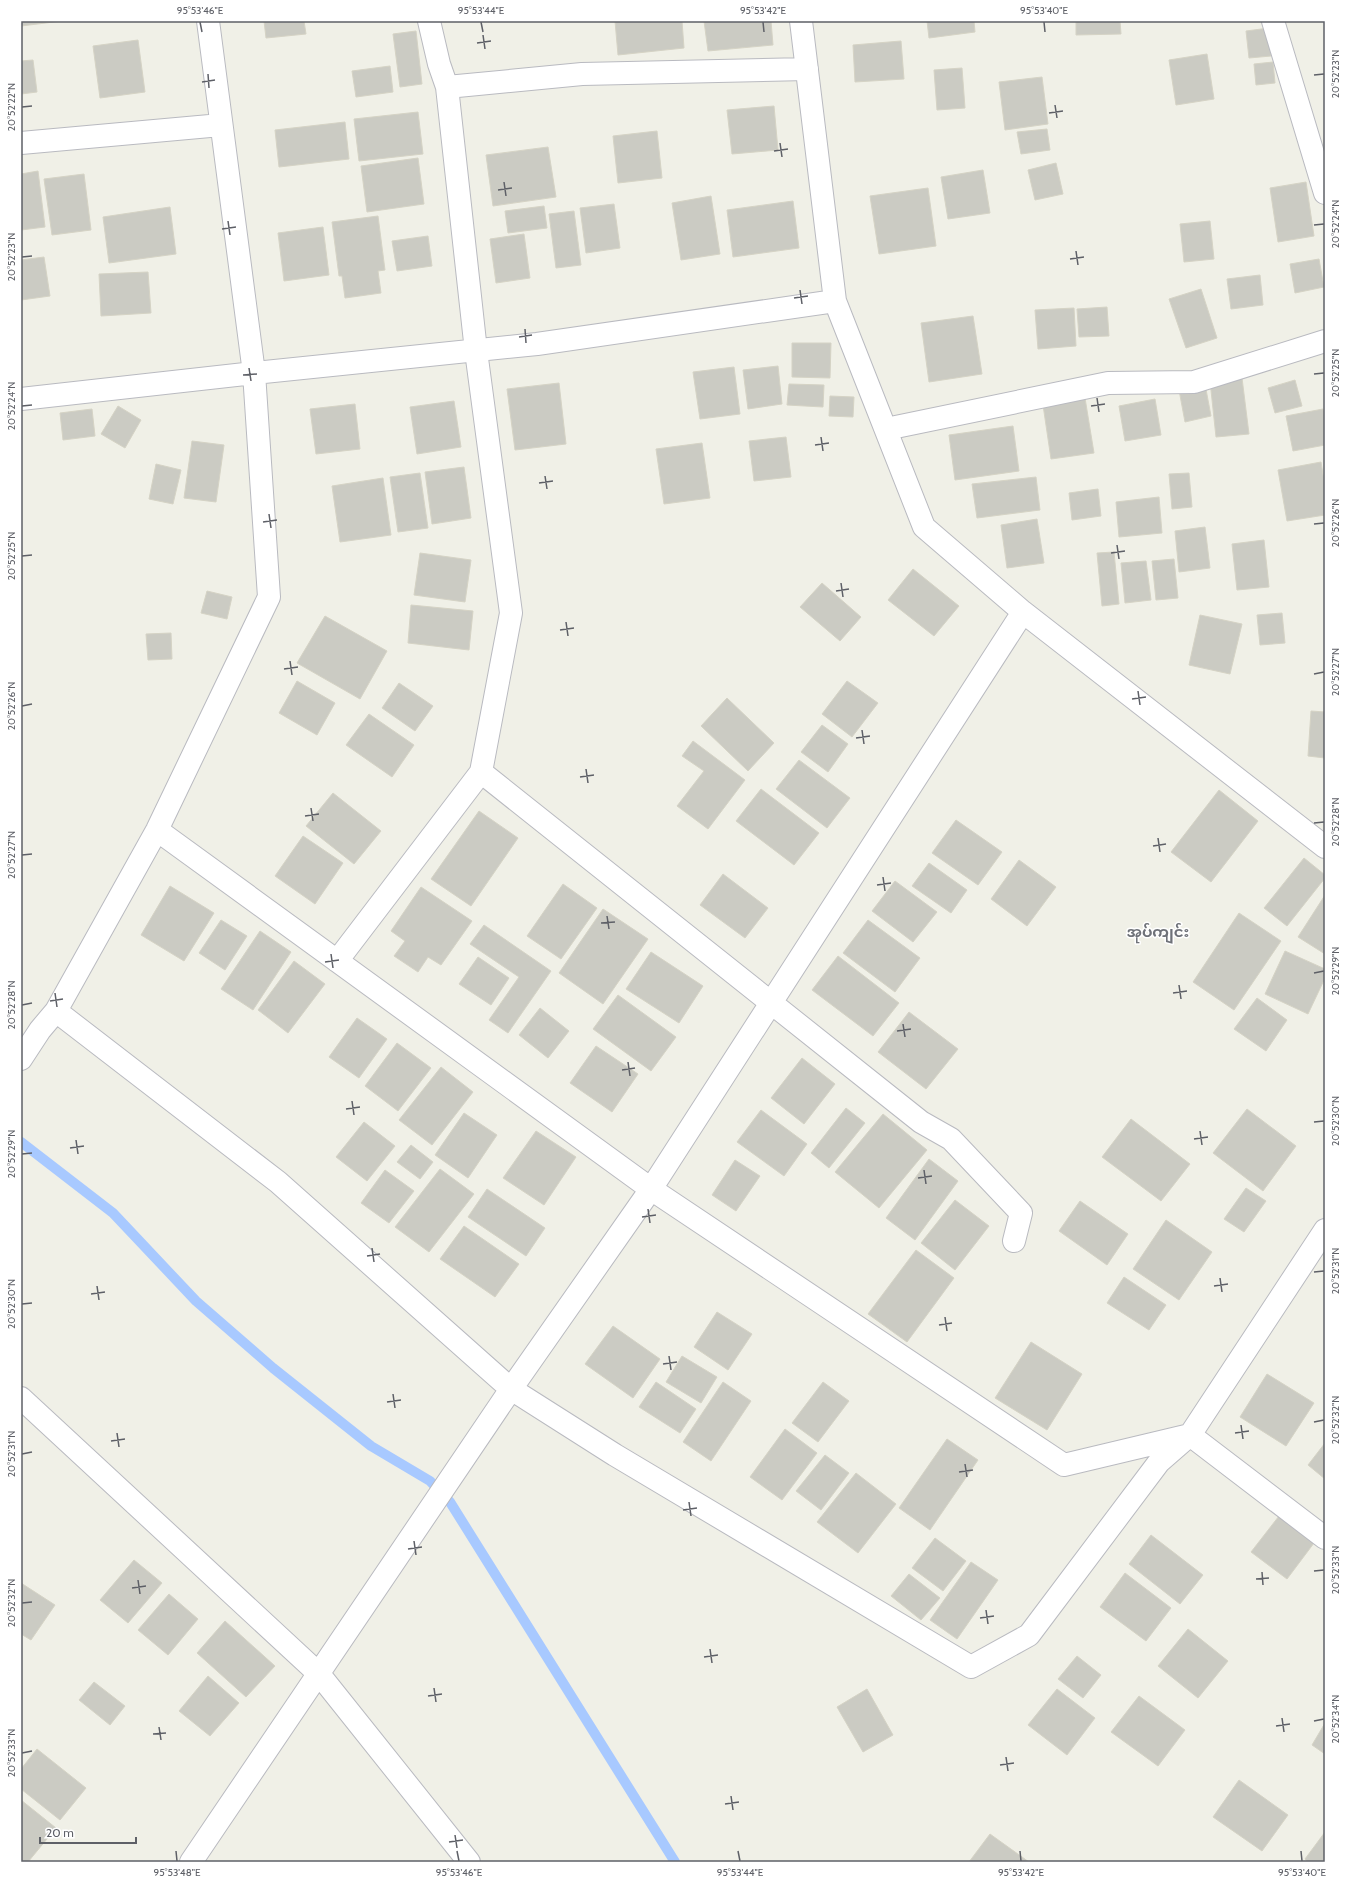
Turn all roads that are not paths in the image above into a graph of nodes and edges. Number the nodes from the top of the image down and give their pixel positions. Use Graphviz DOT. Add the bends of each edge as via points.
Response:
graph roads {
  1 [pos="208,21"];
  2 [pos="430,21"];
  3 [pos="801,21"];
  4 [pos="1273,21"];
  5 [pos="807,69"];
  6 [pos="447,87"];
  7 [pos="221,125"];
  8 [pos="21,142"];
  9 [pos="1325,193"];
  10 [pos="835,301"];
  11 [pos="1325,341"];
  12 [pos="476,351"];
  13 [pos="254,373"];
  14 [pos="21,399"];
  15 [pos="886,429"];
  16 [pos="1023,612"];
  17 [pos="481,772"];
  18 [pos="158,830"];
  19 [pos="1325,847"];
  20 [pos="337,961"];
  21 [pos="772,1003"];
  22 [pos="56,1011"];
  23 [pos="21,1059"];
  24 [pos="651,1189"];
  25 [pos="1325,1230"];
  26 [pos="1014,1241"];
  27 [pos="511,1389"];
  28 [pos="21,1398"];
  29 [pos="1190,1435"];
  30 [pos="1325,1538"];
  31 [pos="318,1674"];
  32 [pos="191,1862"];
  33 [pos="469,1862"];
  1 -- 7 [label="street"];
  2 -- 6 [label="street" via="439,64"];
  3 -- 5 [label="street"];
  4 -- 9 [label="street"];
  5 -- 6 [label="street" via="582,74"];
  5 -- 10 [label="street"];
  6 -- 12 [label="street"];
  7 -- 8 [label="street"];
  7 -- 13 [label="street"];
  10 -- 12 [label="street"];
  10 -- 15 [label="street"];
  11 -- 15 [label="street" via="1194,382 1108,383"];
  12 -- 13 [label="street"];
  12 -- 17 [label="street" via="511,613"];
  13 -- 14 [label="street"];
  13 -- 18 [label="street" via="270,597"];
  15 -- 16 [label="street" via="924,527"];
  16 -- 19 [label="street"];
  16 -- 21 [label="street"];
  17 -- 20 [label="street"];
  17 -- 21 [label="street"];
  18 -- 20 [label="street"];
  18 -- 22 [label="street"];
  20 -- 24 [label="street"];
  21 -- 24 [label="street"];
  21 -- 26 [label="street" via="921,1122 951,1139 1021,1213"];
  22 -- 23 [label="street"];
  22 -- 27 [label="street" via="278,1182"];
  24 -- 27 [label="street"];
  24 -- 29 [label="street" via="1064,1465"];
  25 -- 29 [label="street"];
  27 -- 29 [label="street" via="615,1456 971,1667 1029,1635 1159,1462"];
  27 -- 31 [label="street"];
  28 -- 31 [label="street"];
  29 -- 30 [label="street"];
  31 -- 32 [label="street"];
  31 -- 33 [label="street"];
}
